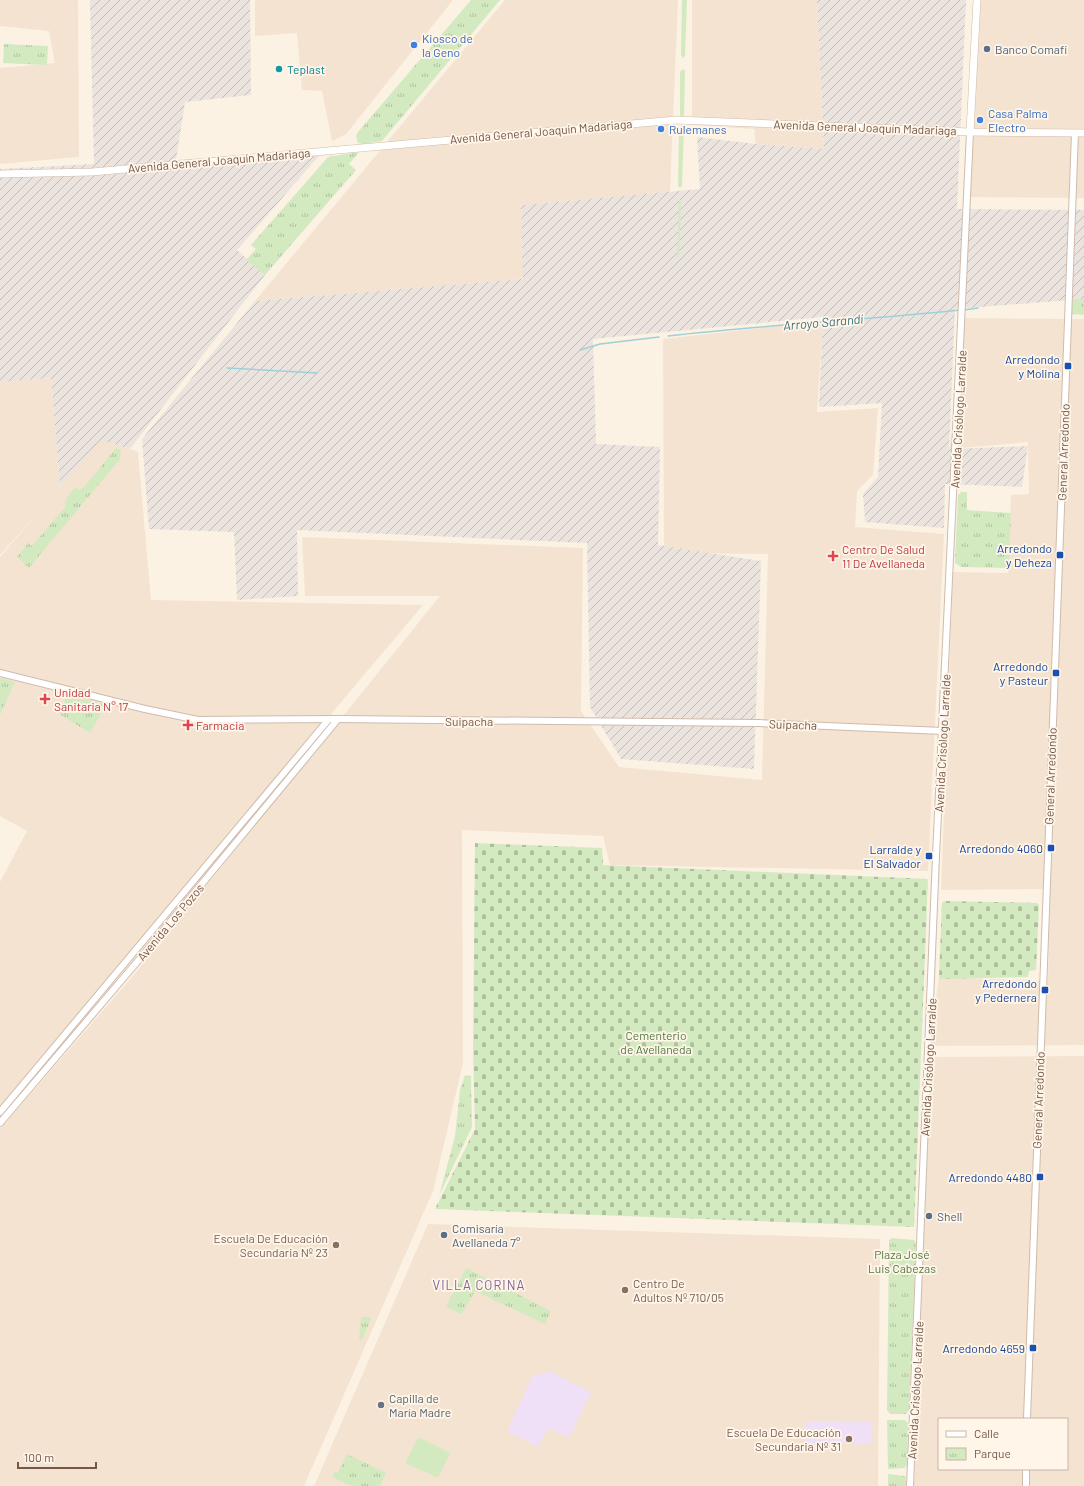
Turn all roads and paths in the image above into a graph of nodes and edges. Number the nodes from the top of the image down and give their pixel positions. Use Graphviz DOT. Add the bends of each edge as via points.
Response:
graph roads {
  1 [pos="977,0"];
  2 [pos="970,132"];
  3 [pos="1075,133"];
  4 [pos="1084,133"];
  5 [pos="0,174"];
  6 [pos="0,673"];
  7 [pos="329,719"];
  8 [pos="338,719"];
  9 [pos="943,731"];
  10 [pos="0,1112"];
  11 [pos="0,1123"];
  12 [pos="1027,1418"];
  13 [pos="1026,1470"];
  14 [pos="910,1486"];
  15 [pos="1026,1486"];
  1 -- 2 [label="main road, Avenida Crisólogo Larralde"];
  2 -- 3 [label="main road, Avenida General Joaquín Madariaga"];
  2 -- 5 [label="main road, Avenida General Joaquín Madariaga" via="676,120 92,172"];
  2 -- 9 [label="street, Avenida Crisólogo Larralde"];
  3 -- 4 [label="main road, Avenida General Joaquín Madariaga"];
  3 -- 12 [label="street, General Arredondo"];
  6 -- 7 [label="street, Suipacha" via="193,719"];
  7 -- 8 [label="street, Suipacha"];
  7 -- 10 [label="street, Avenida Los Pozos"];
  8 -- 9 [label="street, Suipacha" via="758,723"];
  8 -- 11 [label="street, Avenida Los Pozos"];
  9 -- 14 [label="street, Avenida Crisólogo Larralde"];
  13 -- 15 [label="street"];
}
